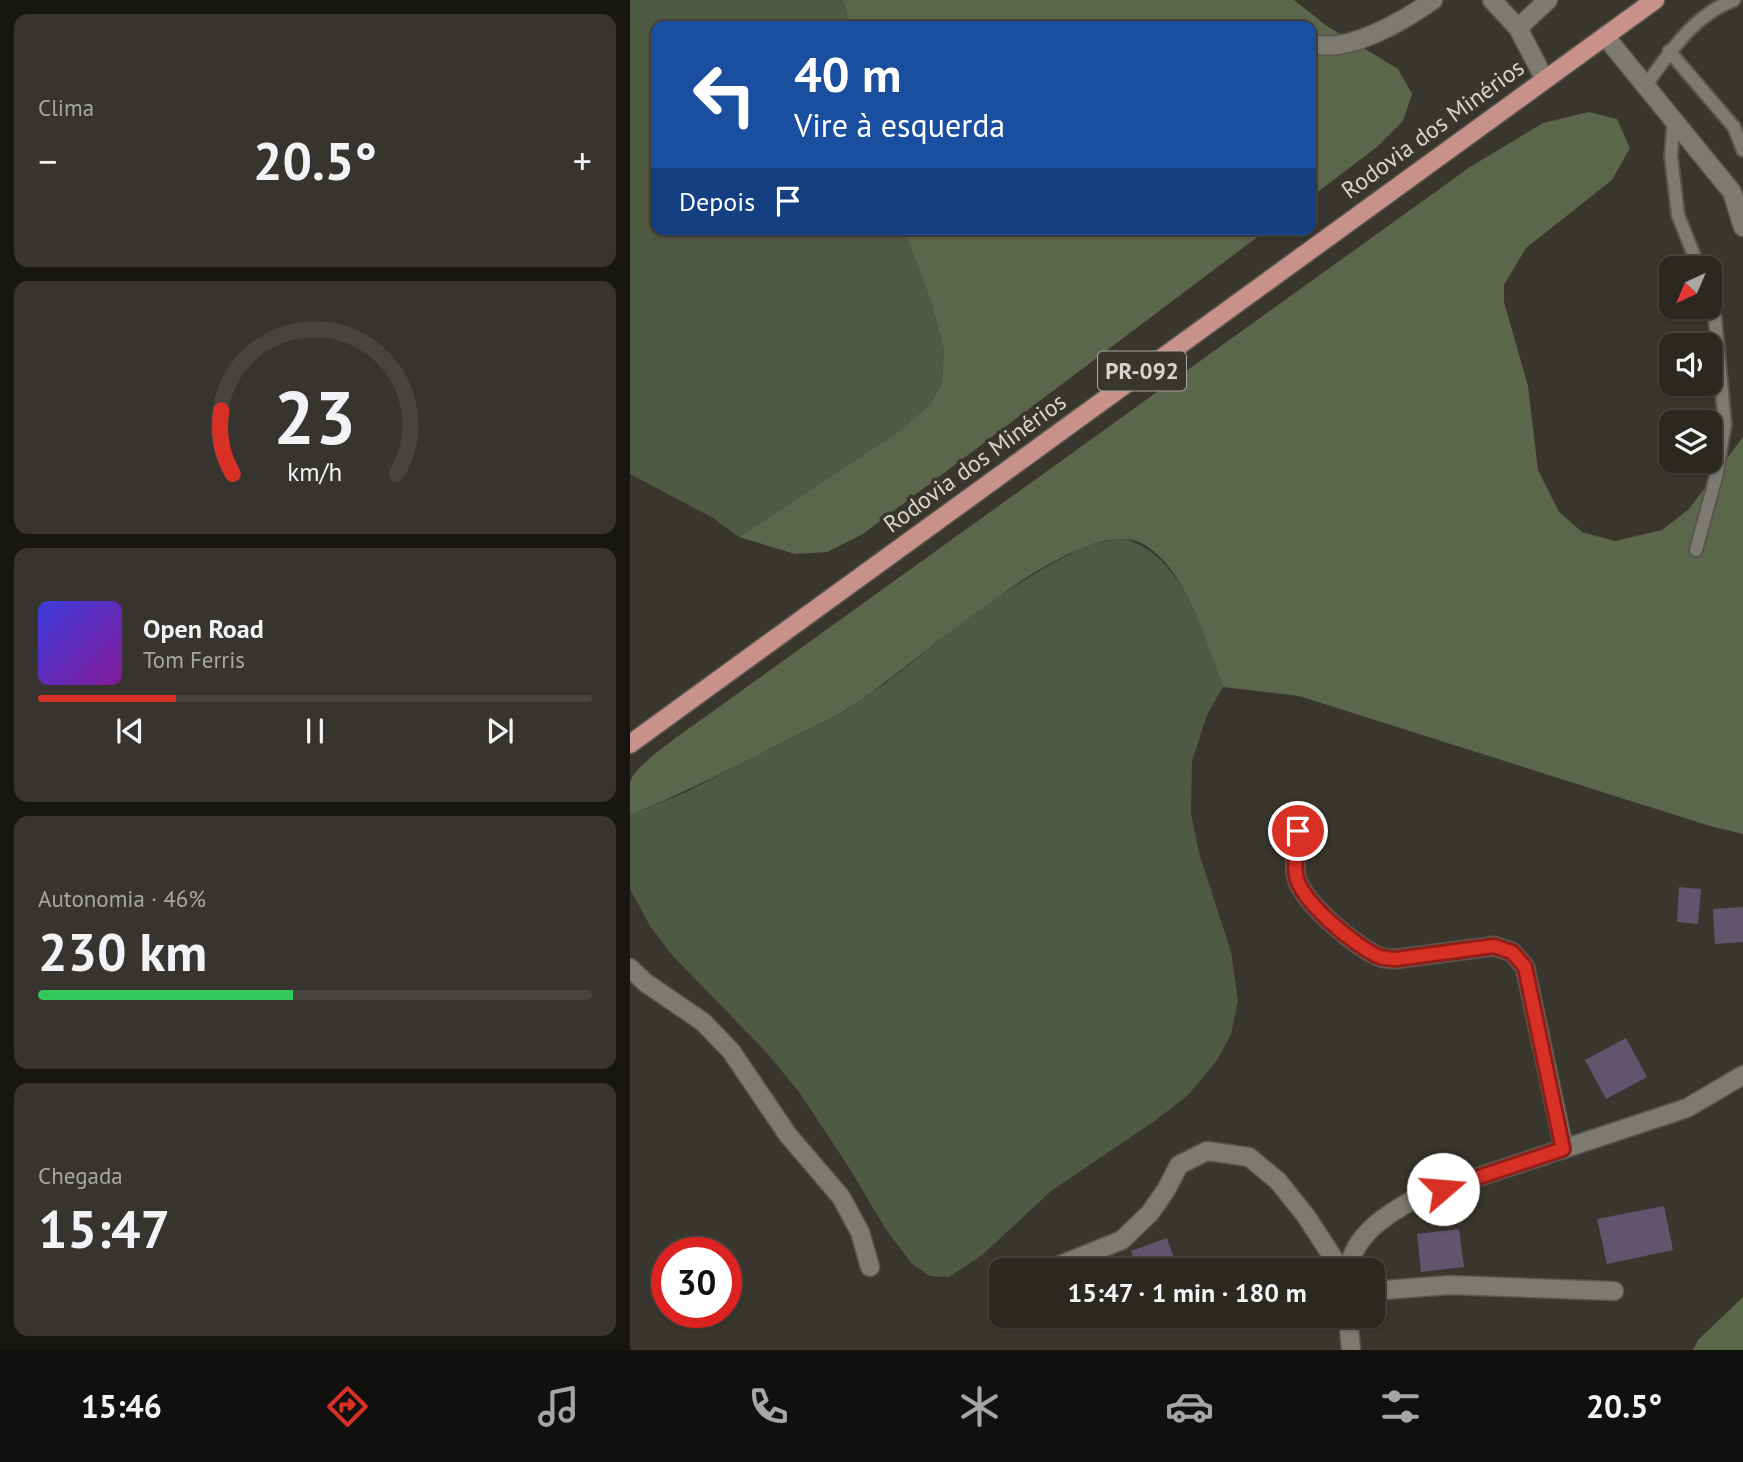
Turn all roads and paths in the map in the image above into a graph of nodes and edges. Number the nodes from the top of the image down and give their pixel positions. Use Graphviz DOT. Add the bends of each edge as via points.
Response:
graph roads {
  1 [pos="1433,0"];
  2 [pos="1492,0"];
  3 [pos="1548,0"];
  4 [pos="1655,0"];
  5 [pos="1734,0"];
  6 [pos="1518,28"];
  7 [pos="1605,36"];
  8 [pos="1316,45"];
  9 [pos="1669,51"];
  10 [pos="1544,78"];
  11 [pos="1645,86"];
  12 [pos="1674,119"];
  13 [pos="1738,123"];
  14 [pos="1743,150"];
  15 [pos="1743,227"];
  16 [pos="1694,256"];
  17 [pos="1715,319"];
  18 [pos="1696,550"];
  19 [pos="630,744"];
  20 [pos="1298,831"];
  21 [pos="630,968"];
  22 [pos="1743,1075"];
  23 [pos="1563,1149"];
  24 [pos="1078,1258"];
  25 [pos="1333,1258"];
  26 [pos="1350,1258"];
  27 [pos="870,1267"];
  28 [pos="1385,1290"];
  29 [pos="1614,1291"];
  30 [pos="1349,1328"];
  31 [pos="1351,1350"];
  1 -- 8 [label="street" via="1376,32 1339,45"];
  2 -- 6 [label="street"];
  3 -- 6 [label="street"];
  4 -- 7 [label="main road, Rodovia dos Minérios / PR-092"];
  5 -- 9 [label="lane" via="1689,29"];
  6 -- 10 [label="street"];
  7 -- 10 [label="main road, Rodovia dos Minérios / PR-092"];
  7 -- 11 [label="street"];
  9 -- 11 [label="lane"];
  9 -- 13 [label="lane"];
  10 -- 19 [label="main road, Rodovia dos Minérios / PR-092"];
  11 -- 12 [label="street"];
  12 -- 15 [label="street" via="1732,191"];
  12 -- 16 [label="lane" via="1671,156 1678,215"];
  13 -- 14 [label="lane"];
  17 -- 18 [label="lane" via="1725,424"];
  20 -- 23 [label="street" via="1296,876 1305,896 1367,950 1396,959 1494,946 1512,952 1525,967"];
  21 -- 27 [label="street" via="702,1022 731,1051 788,1135 841,1198 860,1232"];
  22 -- 23 [label="street" via="1687,1108"];
  23 -- 26 [label="street" via="1418,1197 1373,1227"];
  24 -- 25 [label="street" via="1122,1240 1150,1213 1179,1165 1207,1151 1249,1157 1278,1181"];
  28 -- 29 [label="street" via="1449,1285"];
  30 -- 31 [label="street"];
}
